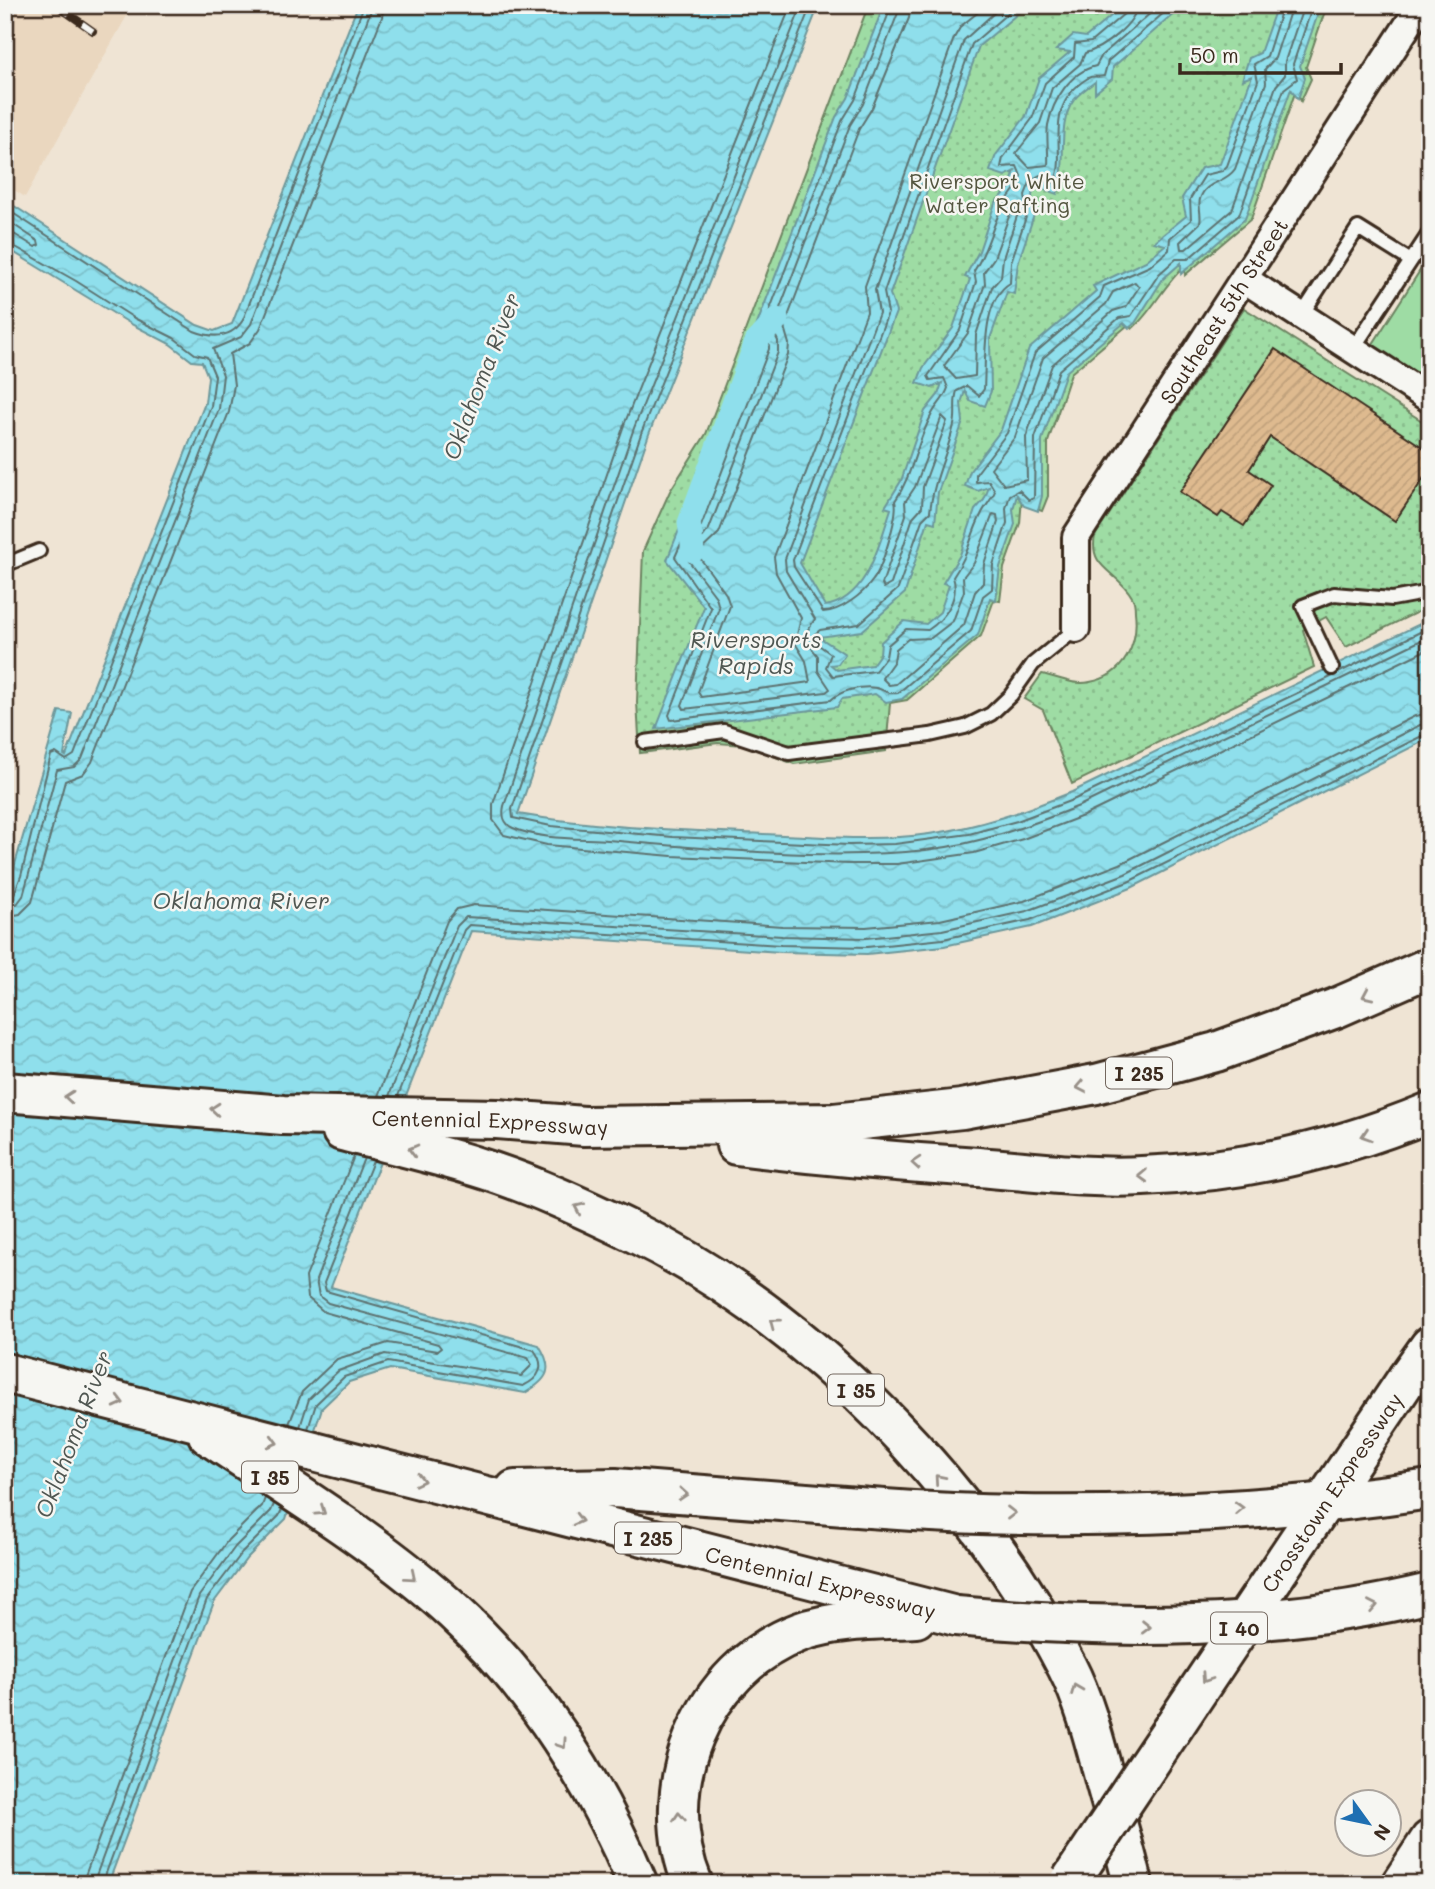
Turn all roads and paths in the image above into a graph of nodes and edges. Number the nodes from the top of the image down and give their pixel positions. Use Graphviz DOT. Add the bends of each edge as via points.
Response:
graph roads {
  1 [pos="1424,8"];
  2 [pos="1430,232"];
  3 [pos="1410,261"];
  4 [pos="1244,279"];
  5 [pos="1301,316"];
  6 [pos="1353,349"];
  7 [pos="1430,399"];
  8 [pos="38,551"];
  9 [pos="5,565"];
  10 [pos="1430,592"];
  11 [pos="1076,629"];
  12 [pos="1332,668"];
  13 [pos="645,742"];
  14 [pos="1430,967"];
  15 [pos="5,1092"];
  16 [pos="1430,1112"];
  17 [pos="282,1115"];
  18 [pos="584,1126"];
  19 [pos="1430,1346"];
  20 [pos="5,1373"];
  21 [pos="183,1418"];
  22 [pos="1430,1489"];
  23 [pos="464,1491"];
  24 [pos="1430,1593"];
  25 [pos="956,1616"];
  26 [pos="1430,1840"];
  27 [pos="1068,1882"];
  28 [pos="638,1884"];
  29 [pos="693,1884"];
  30 [pos="1133,1884"];
  31 [pos="1401,1884"];
  1 -- 4 [label="street, Southeast 5th Street"];
  2 -- 3 [label="lane"];
  3 -- 5 [label="lane" via="1358,228"];
  3 -- 6 [label="lane"];
  4 -- 5 [label="street"];
  4 -- 11 [label="street, Southeast 5th Street" via="1076,537"];
  5 -- 6 [label="street"];
  6 -- 7 [label="street"];
  8 -- 9 [label="lane"];
  10 -- 12 [label="lane" via="1392,599 1335,594 1303,606"];
  11 -- 13 [label="lane" via="1033,664 991,714 965,727 789,752 723,731 667,734"];
  14 -- 18 [label="highway, Centennial Expressway / I 235, one-way" via="1216,1052 1069,1089 962,1109 834,1123"];
  17 -- 15 [label="highway, I 35, one-way"];
  16 -- 18 [label="highway, one-way" via="1284,1158 1227,1170 1140,1177 846,1159"];
  17 -- 18 [label="highway, Centennial Expressway / I 235" via="497,1119"];
  30 -- 17 [label="highway, I 35, one-way" via="1084,1709 1068,1668 971,1516 842,1376 718,1282 635,1233 479,1167"];
  19 -- 27 [label="highway, Crosstown Expressway / I 40, one-way, bridge"];
  20 -- 21 [label="highway, I 35, one-way"];
  21 -- 23 [label="highway, Centennial Expressway / I 235, one-way"];
  21 -- 28 [label="highway, I 35, one-way" via="402,1568 506,1665 587,1780 617,1833"];
  23 -- 22 [label="highway, one-way, bridge" via="615,1489 926,1512 1289,1507"];
  23 -- 25 [label="highway, Centennial Expressway / I 235, one-way"];
  25 -- 24 [label="highway, Centennial Expressway / I 235, one-way, bridge" via="1171,1627 1323,1615"];
  29 -- 25 [label="highway, one-way" via="678,1817 684,1761 707,1711 732,1678 780,1643 819,1626"];
  26 -- 31 [label="highway"];
}
